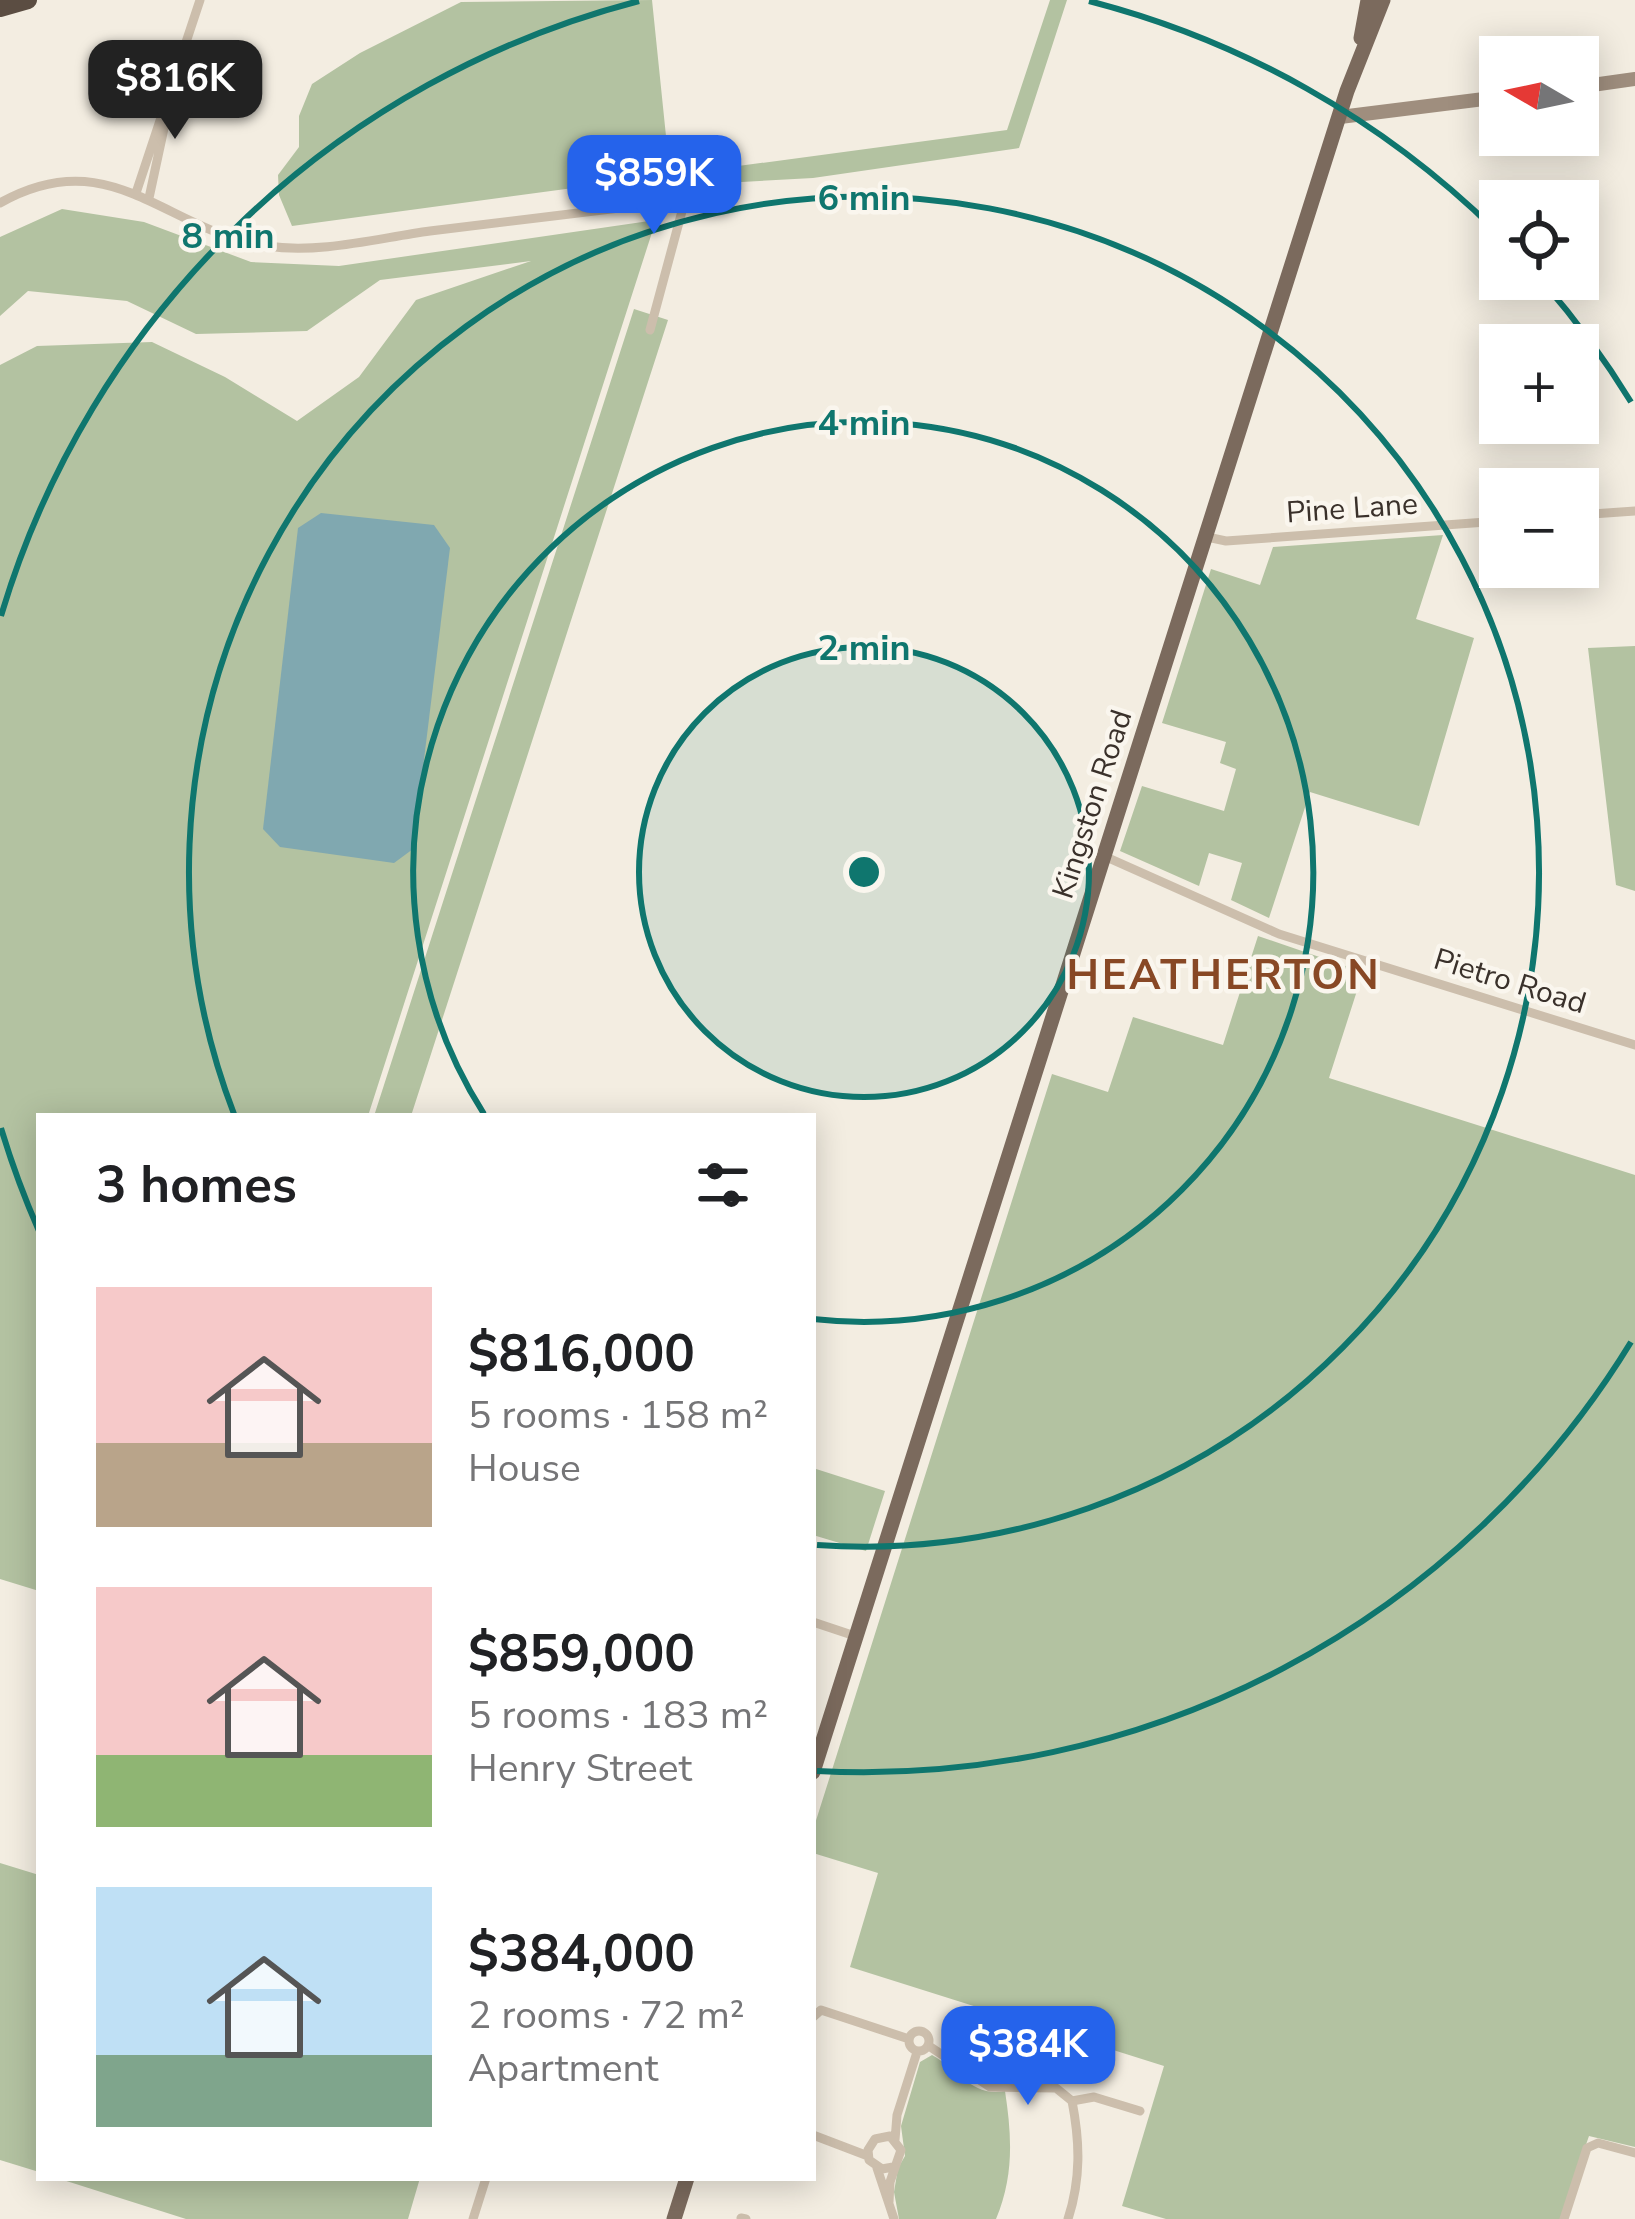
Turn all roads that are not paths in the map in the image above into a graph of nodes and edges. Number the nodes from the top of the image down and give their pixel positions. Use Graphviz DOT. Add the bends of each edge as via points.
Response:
graph roads {
  1 [pos="28,0"];
  2 [pos="200,0"];
  3 [pos="1368,0"];
  4 [pos="1383,0"];
  5 [pos="0,8"];
  6 [pos="1358,58"];
  7 [pos="175,76"];
  8 [pos="1635,79"];
  9 [pos="1599,84"];
  10 [pos="1479,100"];
  11 [pos="1340,117"];
  12 [pos="136,193"];
  13 [pos="149,198"];
  14 [pos="0,203"];
  15 [pos="650,330"];
  16 [pos="1635,511"];
  17 [pos="1599,514"];
  18 [pos="1479,523"];
  19 [pos="1207,538"];
  20 [pos="1103,856"];
  21 [pos="1635,1045"];
  22 [pos="816,1623"];
  23 [pos="855,1636"];
  24 [pos="816,1758"];
  25 [pos="816,2014"];
  26 [pos="909,2038"];
  27 [pos="929,2046"];
  28 [pos="917,2051"];
  29 [pos="1072,2101"];
  30 [pos="1140,2111"];
  31 [pos="816,2135"];
  32 [pos="889,2138"];
  33 [pos="837,2141"];
  34 [pos="871,2143"];
  35 [pos="1635,2153"];
  36 [pos="868,2156"];
  37 [pos="893,2167"];
  38 [pos="877,2168"];
  39 [pos="485,2181"];
  40 [pos="687,2181"];
  41 [pos="889,2202"];
  42 [pos="473,2219"];
  43 [pos="674,2219"];
  44 [pos="894,2219"];
  45 [pos="1068,2219"];
  46 [pos="1564,2219"];
  1 -- 5 [label="highway"];
  2 -- 7 [label="street"];
  3 -- 6 [label="main road, Kingston Road"];
  4 -- 6 [label="main road, Kingston Road"];
  6 -- 11 [label="main road, Kingston Road"];
  7 -- 12 [label="street"];
  7 -- 13 [label="street"];
  8 -- 9 [label="main road"];
  10 -- 11 [label="main road"];
  11 -- 19 [label="main road, Kingston Road"];
  12 -- 13 [label="street"];
  12 -- 14 [label="street" via="70,182"];
  13 -- 15 [label="street" via="226,237 293,248 685,200"];
  16 -- 17 [label="street"];
  18 -- 19 [label="street, Pine Lane"];
  19 -- 20 [label="main road, Kingston Road"];
  20 -- 21 [label="street, Pietro Road" via="1292,939"];
  20 -- 23 [label="main road, Kingston Road"];
  22 -- 23 [label="street"];
  23 -- 24 [label="main road, Kingston Road"];
  25 -- 26 [label="street"];
  26 -- 27 [label="street" via="923,2031"];
  26 -- 28 [label="street"];
  27 -- 28 [label="street"];
  27 -- 29 [label="street" via="990,2087 1056,2088"];
  28 -- 32 [label="street"];
  29 -- 30 [label="street" via="1094,2097"];
  29 -- 45 [label="street" via="1079,2172"];
  31 -- 33 [label="street"];
  32 -- 34 [label="street"];
  32 -- 37 [label="street" via="901,2153"];
  33 -- 34 [label="street"];
  33 -- 36 [label="street"];
  34 -- 36 [label="street"];
  35 -- 46 [label="street" via="1591,2144"];
  36 -- 38 [label="street"];
  37 -- 38 [label="street"];
  37 -- 41 [label="street"];
  38 -- 41 [label="street"];
  39 -- 42 [label="street"];
  40 -- 43 [label="main road"];
  41 -- 44 [label="street"];
}
